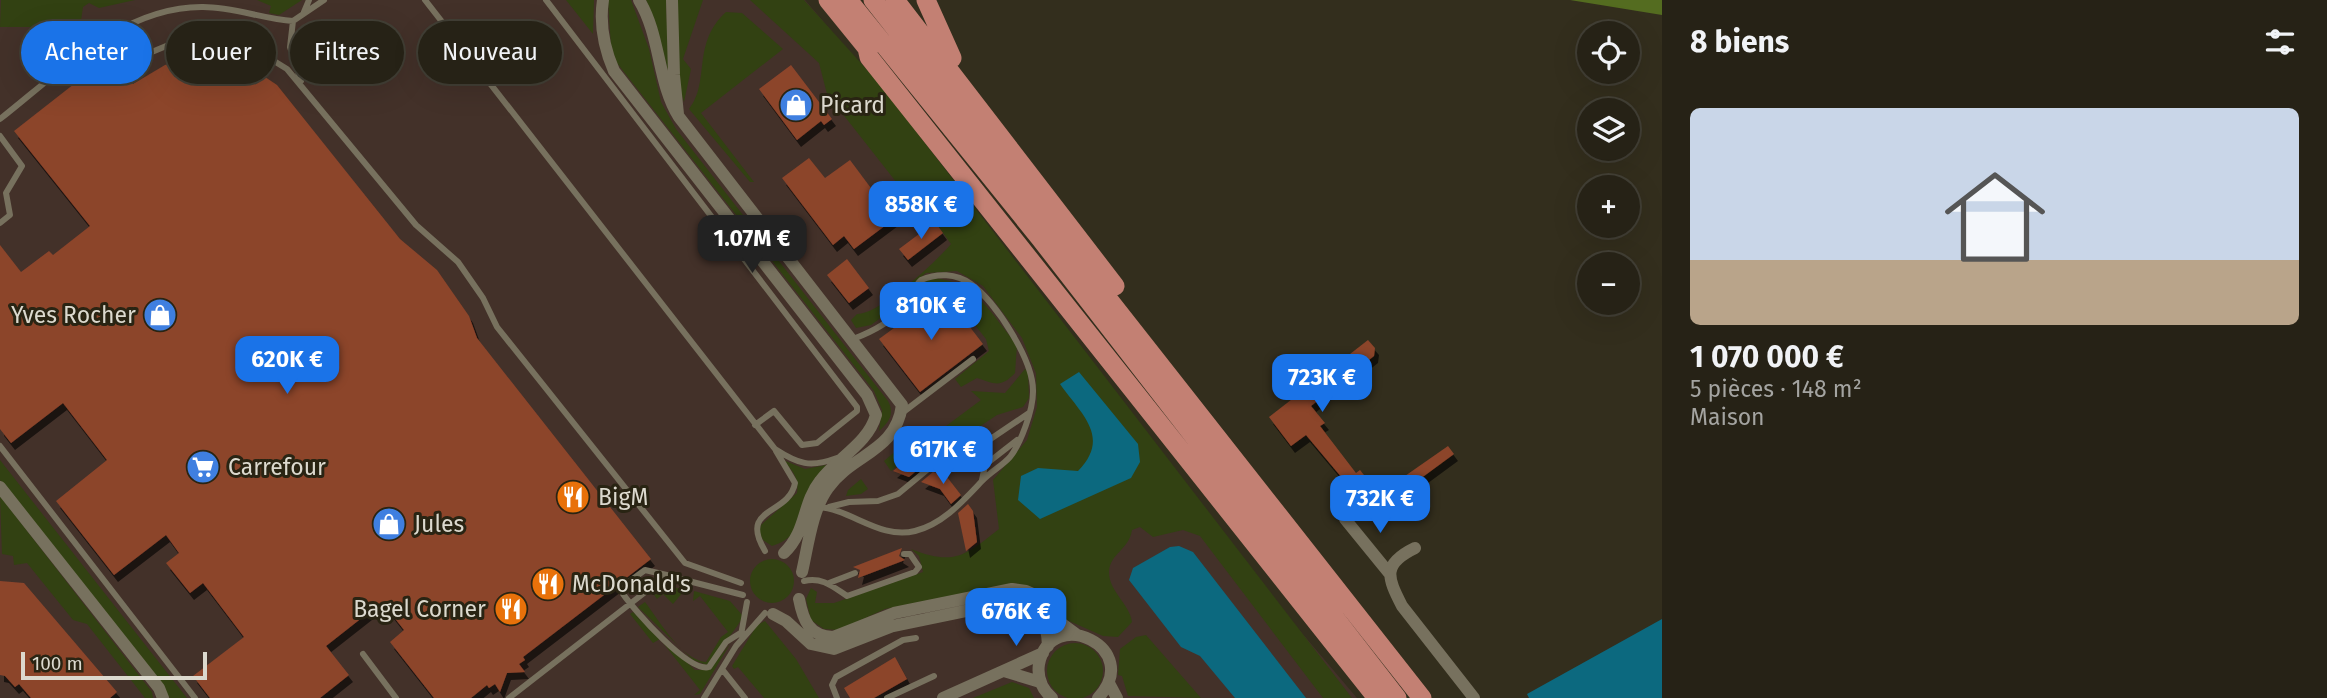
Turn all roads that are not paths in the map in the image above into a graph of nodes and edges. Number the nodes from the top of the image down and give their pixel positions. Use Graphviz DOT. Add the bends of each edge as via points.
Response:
graph roads {
  1 [pos="309,0"];
  2 [pos="324,0"];
  3 [pos="425,0"];
  4 [pos="546,0"];
  5 [pos="603,0"];
  6 [pos="639,0"];
  7 [pos="672,0"];
  8 [pos="814,0"];
  9 [pos="828,0"];
  10 [pos="848,0"];
  11 [pos="873,0"];
  12 [pos="895,0"];
  13 [pos="926,0"];
  14 [pos="304,12"];
  15 [pos="141,21"];
  16 [pos="293,21"];
  17 [pos="152,50"];
  18 [pos="869,57"];
  19 [pos="290,74"];
  20 [pos="47,84"];
  21 [pos="302,84"];
  22 [pos="971,96"];
  23 [pos="679,117"];
  24 [pos="0,119"];
  25 [pos="0,136"];
  26 [pos="0,223"];
  27 [pos="853,339"];
  28 [pos="973,359"];
  29 [pos="1189,400"];
  30 [pos="1030,412"];
  31 [pos="901,414"];
  32 [pos="755,425"];
  33 [pos="0,446"];
  34 [pos="775,449"];
  35 [pos="845,454"];
  36 [pos="0,487"];
  37 [pos="824,507"];
  38 [pos="1345,519"];
  39 [pos="1415,548"];
  40 [pos="765,551"];
  41 [pos="784,553"];
  42 [pos="904,554"];
  43 [pos="855,573"];
  44 [pos="1389,573"];
  45 [pos="1280,575"];
  46 [pos="803,576"];
  47 [pos="673,577"];
  48 [pos="741,583"];
  49 [pos="829,583"];
  50 [pos="799,599"];
  51 [pos="630,604"];
  52 [pos="769,613"];
  53 [pos="742,632"];
  54 [pos="1076,634"];
  55 [pos="916,638"];
  56 [pos="736,646"];
  57 [pos="1045,650"];
  58 [pos="363,654"];
  59 [pos="722,669"];
  60 [pos="1003,671"];
  61 [pos="934,676"];
  62 [pos="1040,682"];
  63 [pos="1109,683"];
  64 [pos="707,697"];
  65 [pos="1049,697"];
  66 [pos="163,698"];
  67 [pos="195,698"];
  68 [pos="396,698"];
  69 [pos="509,698"];
  70 [pos="745,698"];
  71 [pos="837,698"];
  72 [pos="887,698"];
  73 [pos="943,698"];
  74 [pos="1098,698"];
  75 [pos="1118,698"];
  76 [pos="1365,698"];
  77 [pos="1377,698"];
  78 [pos="1397,698"];
  79 [pos="1423,698"];
  80 [pos="1474,698"];
  1 -- 14 [label="lane"];
  2 -- 14 [label="lane"];
  3 -- 32 [label="lane"];
  4 -- 32 [label="lane" via="858,411 817,443 802,445 774,411"];
  5 -- 35 [label="street" via="600,18 605,51 614,71 867,395 876,415 874,424"];
  6 -- 23 [label="street" via="656,43 667,99"];
  7 -- 23 [label="street"];
  8 -- 18 [label="highway" via="859,54"];
  9 -- 18 [label="highway" via="867,48"];
  10 -- 78 [label="highway" via="1049,249"];
  11 -- 29 [label="highway"];
  12 -- 22 [label="highway"];
  13 -- 22 [label="highway"];
  14 -- 16 [label="lane"];
  15 -- 16 [label="lane" via="185,7 221,8"];
  17 -- 19 [label="lane" via="193,39 230,40 269,57"];
  18 -- 45 [label="highway"];
  20 -- 24 [label="lane"];
  21 -- 48 [label="lane" via="416,225 458,262 497,327 685,562"];
  22 -- 29 [label="highway" via="1174,364"];
  23 -- 27 [label="street"];
  25 -- 26 [label="lane" via="22,166 6,193 10,215"];
  27 -- 30 [label="lane" via="895,315 920,280 940,274 969,283 1018,343 1027,361 1033,393"];
  27 -- 31 [label="street" via="902,405"];
  28 -- 31 [label="lane"];
  29 -- 79 [label="highway"];
  30 -- 37 [label="lane" via="964,457 933,465 898,494"];
  30 -- 37 [label="lane" via="1011,456 939,522 915,531 878,529"];
  31 -- 37 [label="street" via="889,438 827,488"];
  32 -- 34 [label="lane"];
  33 -- 67 [label="lane"];
  34 -- 35 [label="lane" via="806,466"];
  34 -- 40 [label="lane" via="794,483 790,495 759,520 756,533"];
  35 -- 41 [label="street" via="814,488 801,532"];
  36 -- 66 [label="street"];
  37 -- 46 [label="street"];
  38 -- 44 [label="street"];
  39 -- 44 [label="street" via="1393,561"];
  42 -- 49 [label="lane" via="916,559 919,567 915,572 847,596"];
  43 -- 49 [label="lane"];
  44 -- 80 [label="street" via="1402,606"];
  45 -- 76 [label="highway" via="1291,598"];
  45 -- 77 [label="highway"];
  46 -- 49 [label="lane"];
  47 -- 51 [label="lane" via="662,579"];
  47 -- 51 [label="lane" via="645,570 622,589"];
  47 -- 53 [label="lane" via="745,598"];
  50 -- 54 [label="street" via="809,628 833,637 894,613 1019,589 1042,598"];
  51 -- 53 [label="lane" via="693,665 703,669 713,664 726,642"];
  51 -- 69 [label="lane"];
  52 -- 56 [label="lane"];
  52 -- 57 [label="street" via="786,621 811,644 834,649 893,626 1014,601 1030,605 1042,615 1048,631"];
  53 -- 56 [label="lane"];
  54 -- 57 [label="street" via="1065,635"];
  54 -- 63 [label="street" via="1087,636 1105,650 1110,660"];
  55 -- 71 [label="lane" via="903,640 836,677 832,685"];
  56 -- 59 [label="lane"];
  57 -- 60 [label="street"];
  57 -- 62 [label="street" via="1038,672"];
  58 -- 68 [label="lane"];
  59 -- 64 [label="lane"];
  59 -- 70 [label="lane"];
  60 -- 62 [label="street"];
  60 -- 73 [label="street"];
  61 -- 72 [label="lane"];
  62 -- 65 [label="street"];
  63 -- 74 [label="street"];
  63 -- 75 [label="street"];
}
